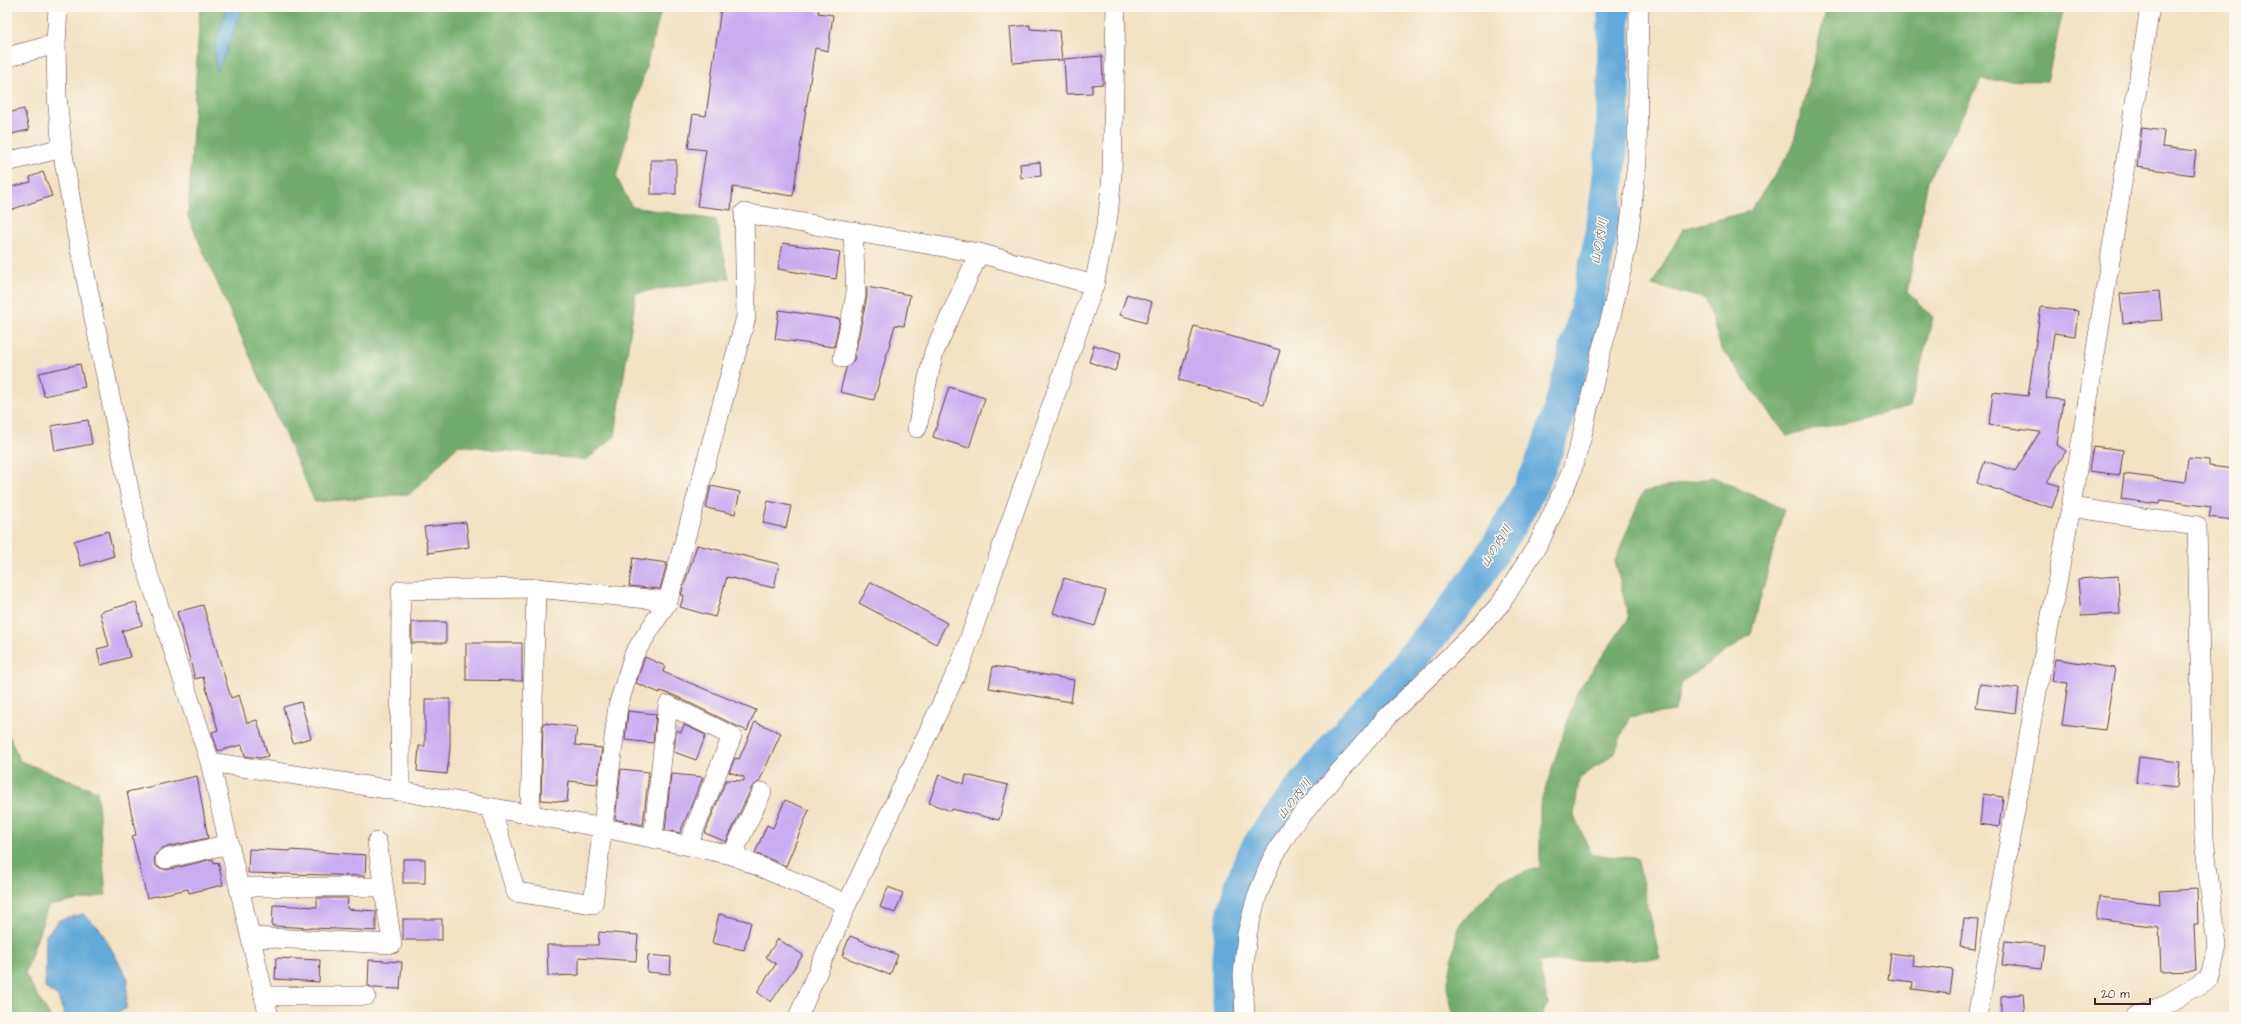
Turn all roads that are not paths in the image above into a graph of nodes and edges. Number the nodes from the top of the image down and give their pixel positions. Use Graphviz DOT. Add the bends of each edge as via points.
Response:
graph roads {
  1 [pos="58,7"];
  2 [pos="1116,7"];
  3 [pos="1639,7"];
  4 [pos="2150,7"];
  5 [pos="56,44"];
  6 [pos="7,57"];
  7 [pos="62,148"];
  8 [pos="7,162"];
  9 [pos="853,232"];
  10 [pos="979,253"];
  11 [pos="1094,285"];
  12 [pos="843,358"];
  13 [pos="917,428"];
  14 [pos="2071,507"];
  15 [pos="536,588"];
  16 [pos="668,601"];
  17 [pos="210,762"];
  18 [pos="400,791"];
  19 [pos="762,792"];
  20 [pos="491,808"];
  21 [pos="530,814"];
  22 [pos="604,828"];
  23 [pos="653,838"];
  24 [pos="377,842"];
  25 [pos="229,844"];
  26 [pos="688,845"];
  27 [pos="732,854"];
  28 [pos="165,859"];
  29 [pos="239,887"];
  30 [pos="383,887"];
  31 [pos="847,904"];
  32 [pos="251,937"];
  33 [pos="264,996"];
  34 [pos="366,996"];
  35 [pos="269,1017"];
  36 [pos="798,1017"];
  37 [pos="1244,1017"];
  38 [pos="1977,1017"];
  39 [pos="2135,1017"];
  1 -- 5 [label="street"];
  2 -- 11 [label="street" via="1111,181 1105,236"];
  3 -- 37 [label="street" via="1637,162 1628,241 1621,279 1571,473 1540,541 1501,603 1478,630 1388,716 1292,826 1272,859 1257,896 1247,934 1243,975"];
  4 -- 14 [label="street"];
  5 -- 6 [label="street"];
  5 -- 7 [label="street"];
  7 -- 8 [label="street"];
  7 -- 17 [label="street" via="74,220 143,558"];
  9 -- 10 [label="street"];
  9 -- 12 [label="street" via="856,294"];
  9 -- 16 [label="street" via="744,213 746,317"];
  10 -- 11 [label="street"];
  10 -- 13 [label="street" via="934,352"];
  11 -- 31 [label="street" via="961,663"];
  14 -- 38 [label="street"];
  14 -- 39 [label="street" via="2197,526 2204,839 2217,946 2210,978 2158,1009"];
  15 -- 16 [label="street"];
  15 -- 18 [label="street" via="401,590"];
  15 -- 21 [label="street"];
  16 -- 22 [label="street" via="634,654 618,706"];
  17 -- 18 [label="street"];
  17 -- 25 [label="street"];
  18 -- 20 [label="street"];
  19 -- 27 [label="street"];
  20 -- 21 [label="street"];
  20 -- 22 [label="street" via="516,892 593,904"];
  21 -- 22 [label="street"];
  22 -- 23 [label="street"];
  23 -- 26 [label="street"];
  23 -- 26 [label="street" via="668,705 732,736"];
  24 -- 30 [label="street"];
  25 -- 28 [label="street"];
  25 -- 29 [label="street"];
  26 -- 27 [label="street"];
  27 -- 31 [label="street"];
  29 -- 30 [label="street"];
  29 -- 32 [label="street"];
  30 -- 32 [label="street" via="392,944"];
  31 -- 36 [label="street"];
  32 -- 33 [label="street"];
  33 -- 34 [label="street"];
  33 -- 35 [label="street"];
}
